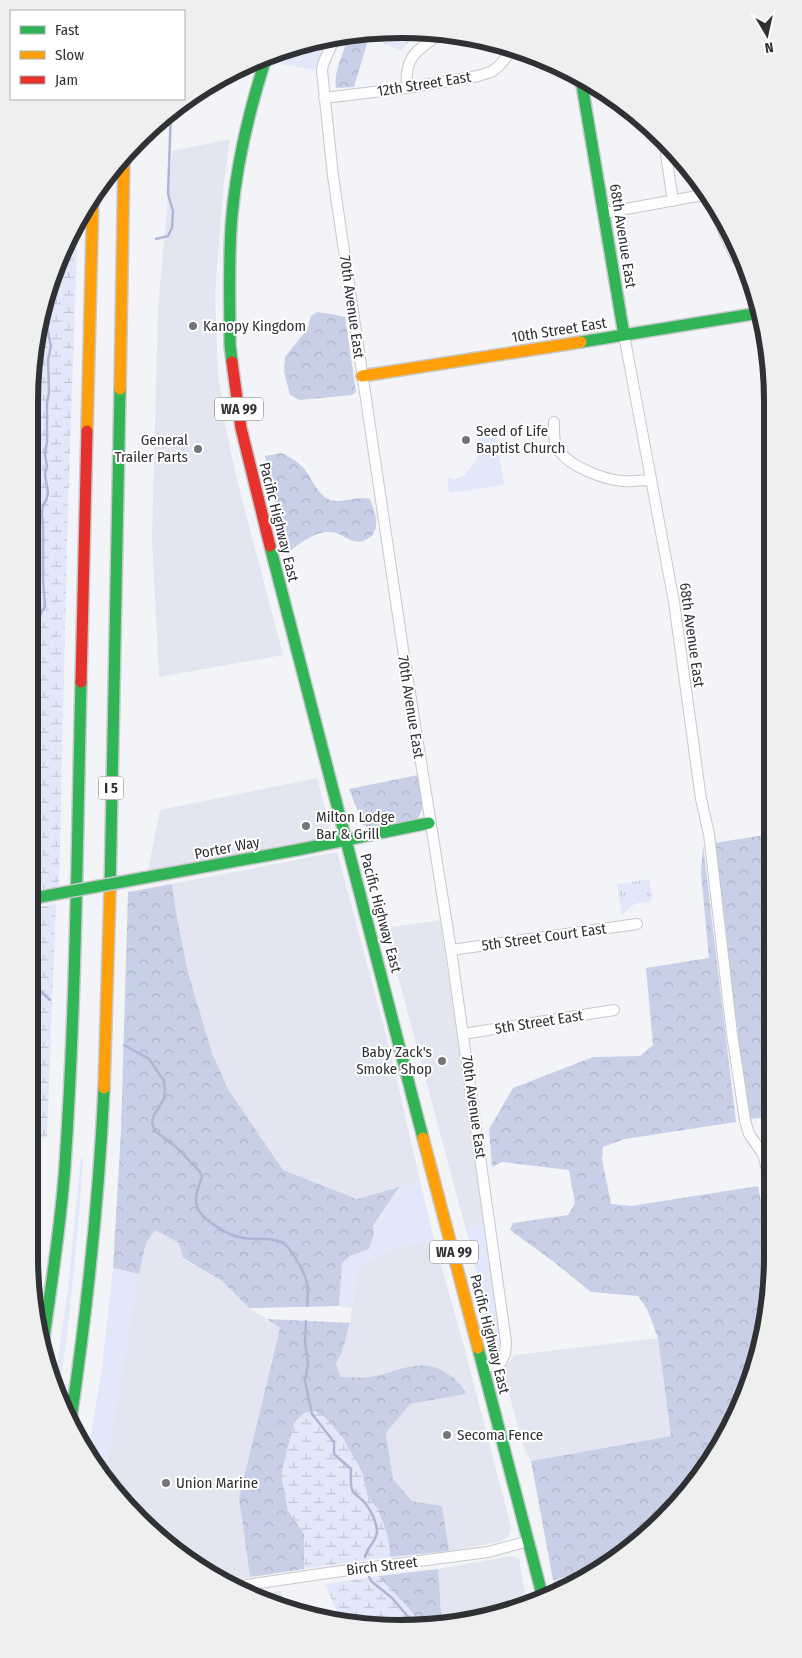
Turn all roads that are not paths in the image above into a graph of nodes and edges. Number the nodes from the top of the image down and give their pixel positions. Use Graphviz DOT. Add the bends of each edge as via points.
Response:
graph roads {
  1 [pos="433,39"];
  2 [pos="332,44"];
  3 [pos="509,54"];
  4 [pos="264,64"];
  5 [pos="582,86"];
  6 [pos="407,88"];
  7 [pos="324,98"];
  8 [pos="666,152"];
  9 [pos="124,166"];
  10 [pos="700,195"];
  11 [pos="673,201"];
  12 [pos="92,210"];
  13 [pos="604,213"];
  14 [pos="754,314"];
  15 [pos="624,335"];
  16 [pos="362,376"];
  17 [pos="554,422"];
  18 [pos="651,480"];
  19 [pos="430,823"];
  20 [pos="347,840"];
  21 [pos="38,897"];
  22 [pos="637,924"];
  23 [pos="451,950"];
  24 [pos="614,1010"];
  25 [pos="463,1034"];
  26 [pos="764,1158"];
  27 [pos="45,1332"];
  28 [pos="484,1368"];
  29 [pos="72,1412"];
  30 [pos="529,1541"];
  31 [pos="246,1586"];
  32 [pos="542,1592"];
  1 -- 6 [label="street" via="409,60"];
  2 -- 7 [label="street, 70th Avenue East" via="323,64"];
  3 -- 6 [label="street, 12th Street East" via="491,72"];
  4 -- 20 [label="main road, Pacific Highway East / WA 99" via="240,158 232,216 230,345 249,464"];
  5 -- 13 [label="main road, 68th Avenue East"];
  6 -- 7 [label="street, 12th Street East"];
  7 -- 16 [label="street, 70th Avenue East"];
  8 -- 11 [label="street"];
  9 -- 29 [label="main road, I 5" via="103,1090 92,1255"];
  10 -- 11 [label="street"];
  11 -- 13 [label="street"];
  12 -- 27 [label="main road, I 5" via="72,1005 65,1166"];
  13 -- 15 [label="main road, 68th Avenue East"];
  14 -- 15 [label="main road, 10th Street East"];
  15 -- 16 [label="main road, 10th Street East"];
  15 -- 18 [label="street, 68th Avenue East"];
  16 -- 19 [label="street, 70th Avenue East"];
  17 -- 18 [label="street" via="556,445 575,465 609,479"];
  18 -- 26 [label="street, 68th Avenue East" via="674,602 701,799 709,834 744,1120"];
  19 -- 20 [label="main road, Porter Way"];
  19 -- 23 [label="street, 70th Avenue East"];
  20 -- 21 [label="main road, Porter Way, bridge"];
  20 -- 28 [label="main road, Pacific Highway East / WA 99"];
  22 -- 23 [label="street, 5th Street Court East"];
  23 -- 25 [label="street, 70th Avenue East"];
  24 -- 25 [label="street, 5th Street East"];
  25 -- 28 [label="street, 70th Avenue East" via="506,1347 500,1362"];
  28 -- 30 [label="main road, Pacific Highway East / WA 99"];
  30 -- 31 [label="street, Birch Street" via="488,1552"];
  30 -- 32 [label="main road, Pacific Highway East / WA 99"];
}
